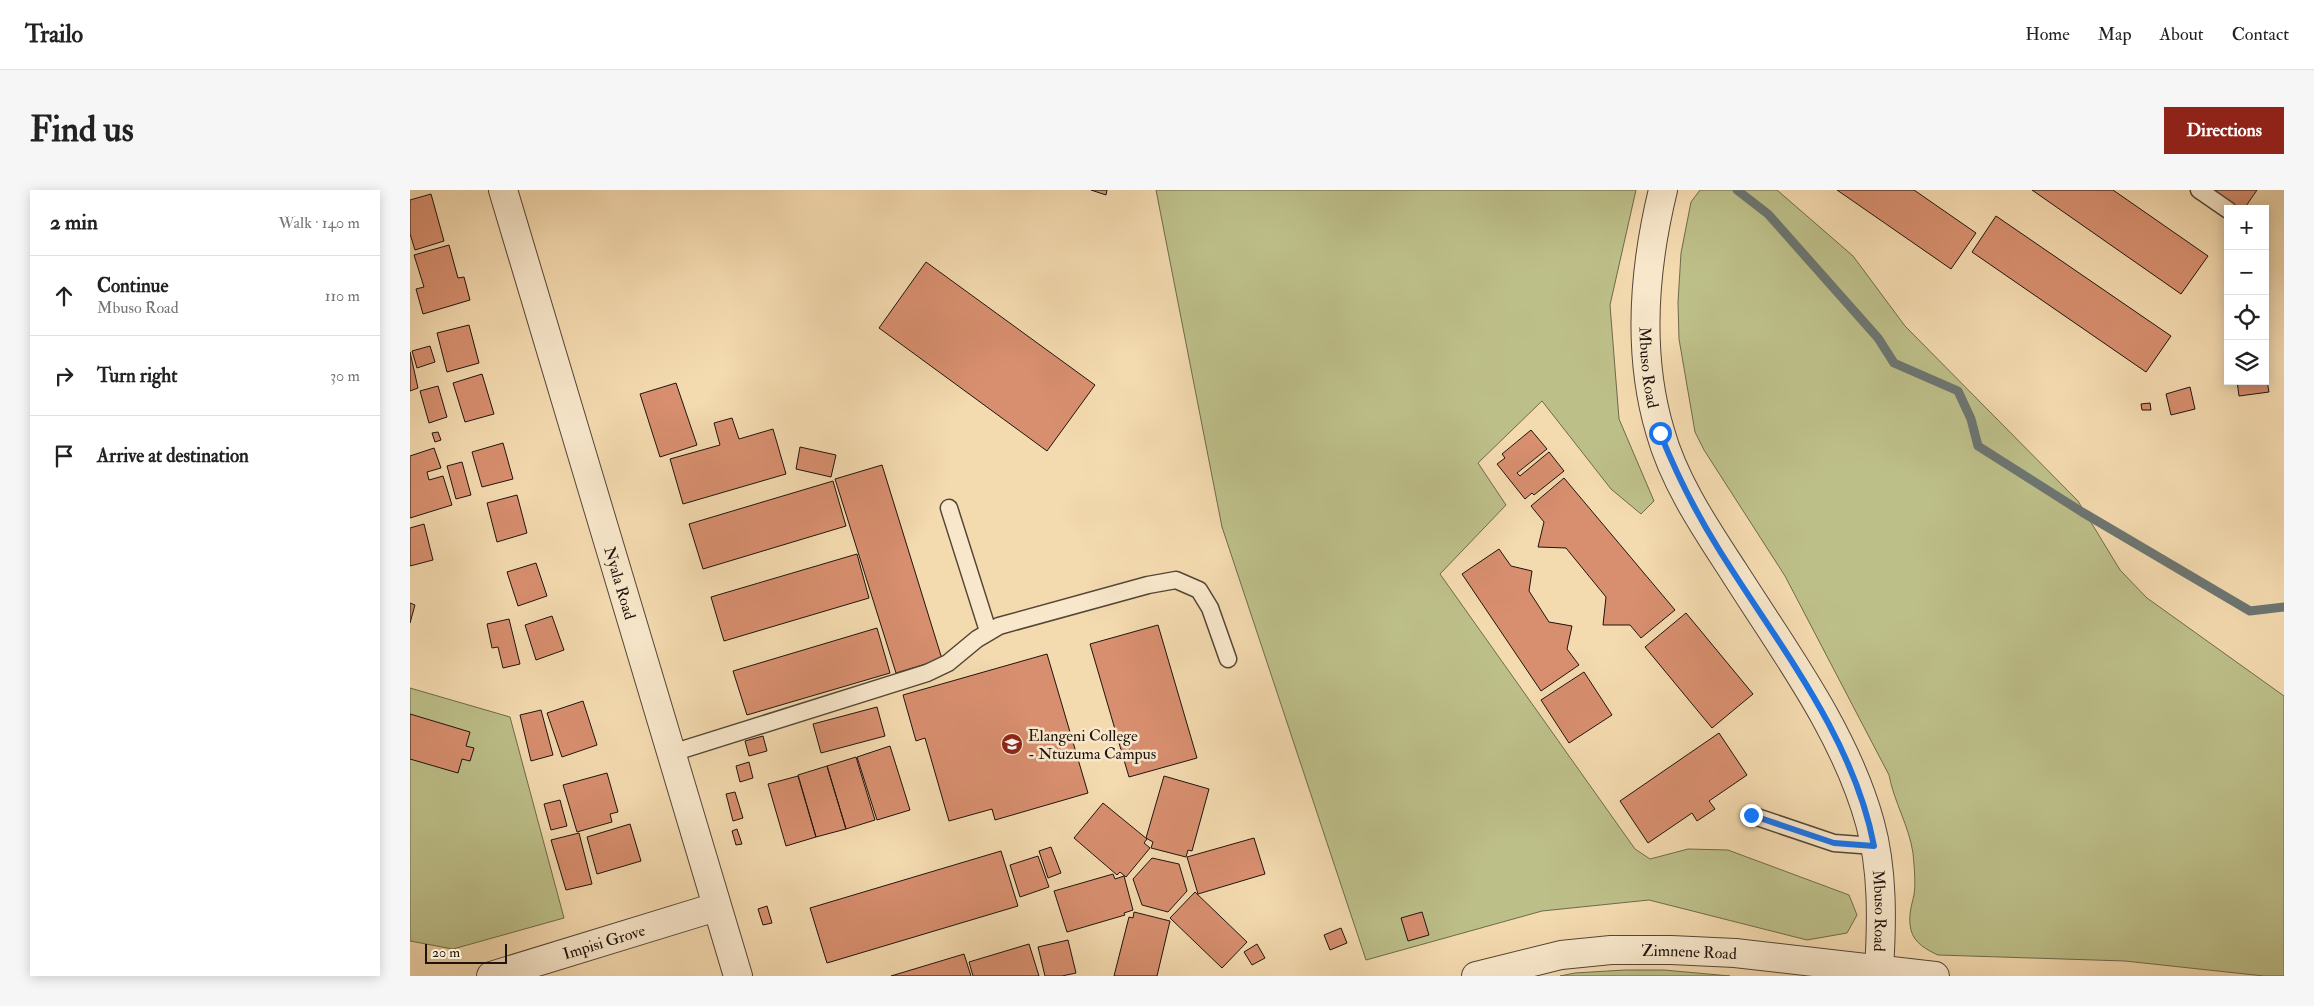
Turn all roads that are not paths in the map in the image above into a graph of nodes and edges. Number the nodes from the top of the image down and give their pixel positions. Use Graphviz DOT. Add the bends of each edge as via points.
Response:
graph roads {
  1 [pos="503,190"];
  2 [pos="1663,190"];
  3 [pos="2199,190"];
  4 [pos="2224,207"];
  5 [pos="949,508"];
  6 [pos="988,631"];
  7 [pos="1228,659"];
  8 [pos="672,753"];
  9 [pos="1751,815"];
  10 [pos="1874,846"];
  11 [pos="716,908"];
  12 [pos="1878,969"];
  13 [pos="1483,975"];
  14 [pos="491,976"];
  15 [pos="738,976"];
  16 [pos="1936,976"];
  1 -- 8 [label="street, Nyala Road"];
  2 -- 10 [label="street, Mbuso Road" via="1646,285 1646,333 1652,396 1660,433 1685,491 1828,722 1851,770 1870,822"];
  3 -- 4 [label="lane"];
  5 -- 6 [label="lane"];
  6 -- 7 [label="lane" via="1018,620 1176,580 1199,590 1210,608"];
  6 -- 8 [label="lane" via="948,663 927,674"];
  8 -- 11 [label="street, Nyala Road"];
  9 -- 10 [label="lane" via="1834,843"];
  10 -- 12 [label="street, Mbuso Road" via="1882,931"];
  11 -- 14 [label="street, Impisi Grove"];
  11 -- 15 [label="street, Nyala Road"];
  12 -- 13 [label="street, Zimnene Road" via="1736,954 1611,950 1561,955"];
  12 -- 16 [label="street, Zimnene Road"];
}
